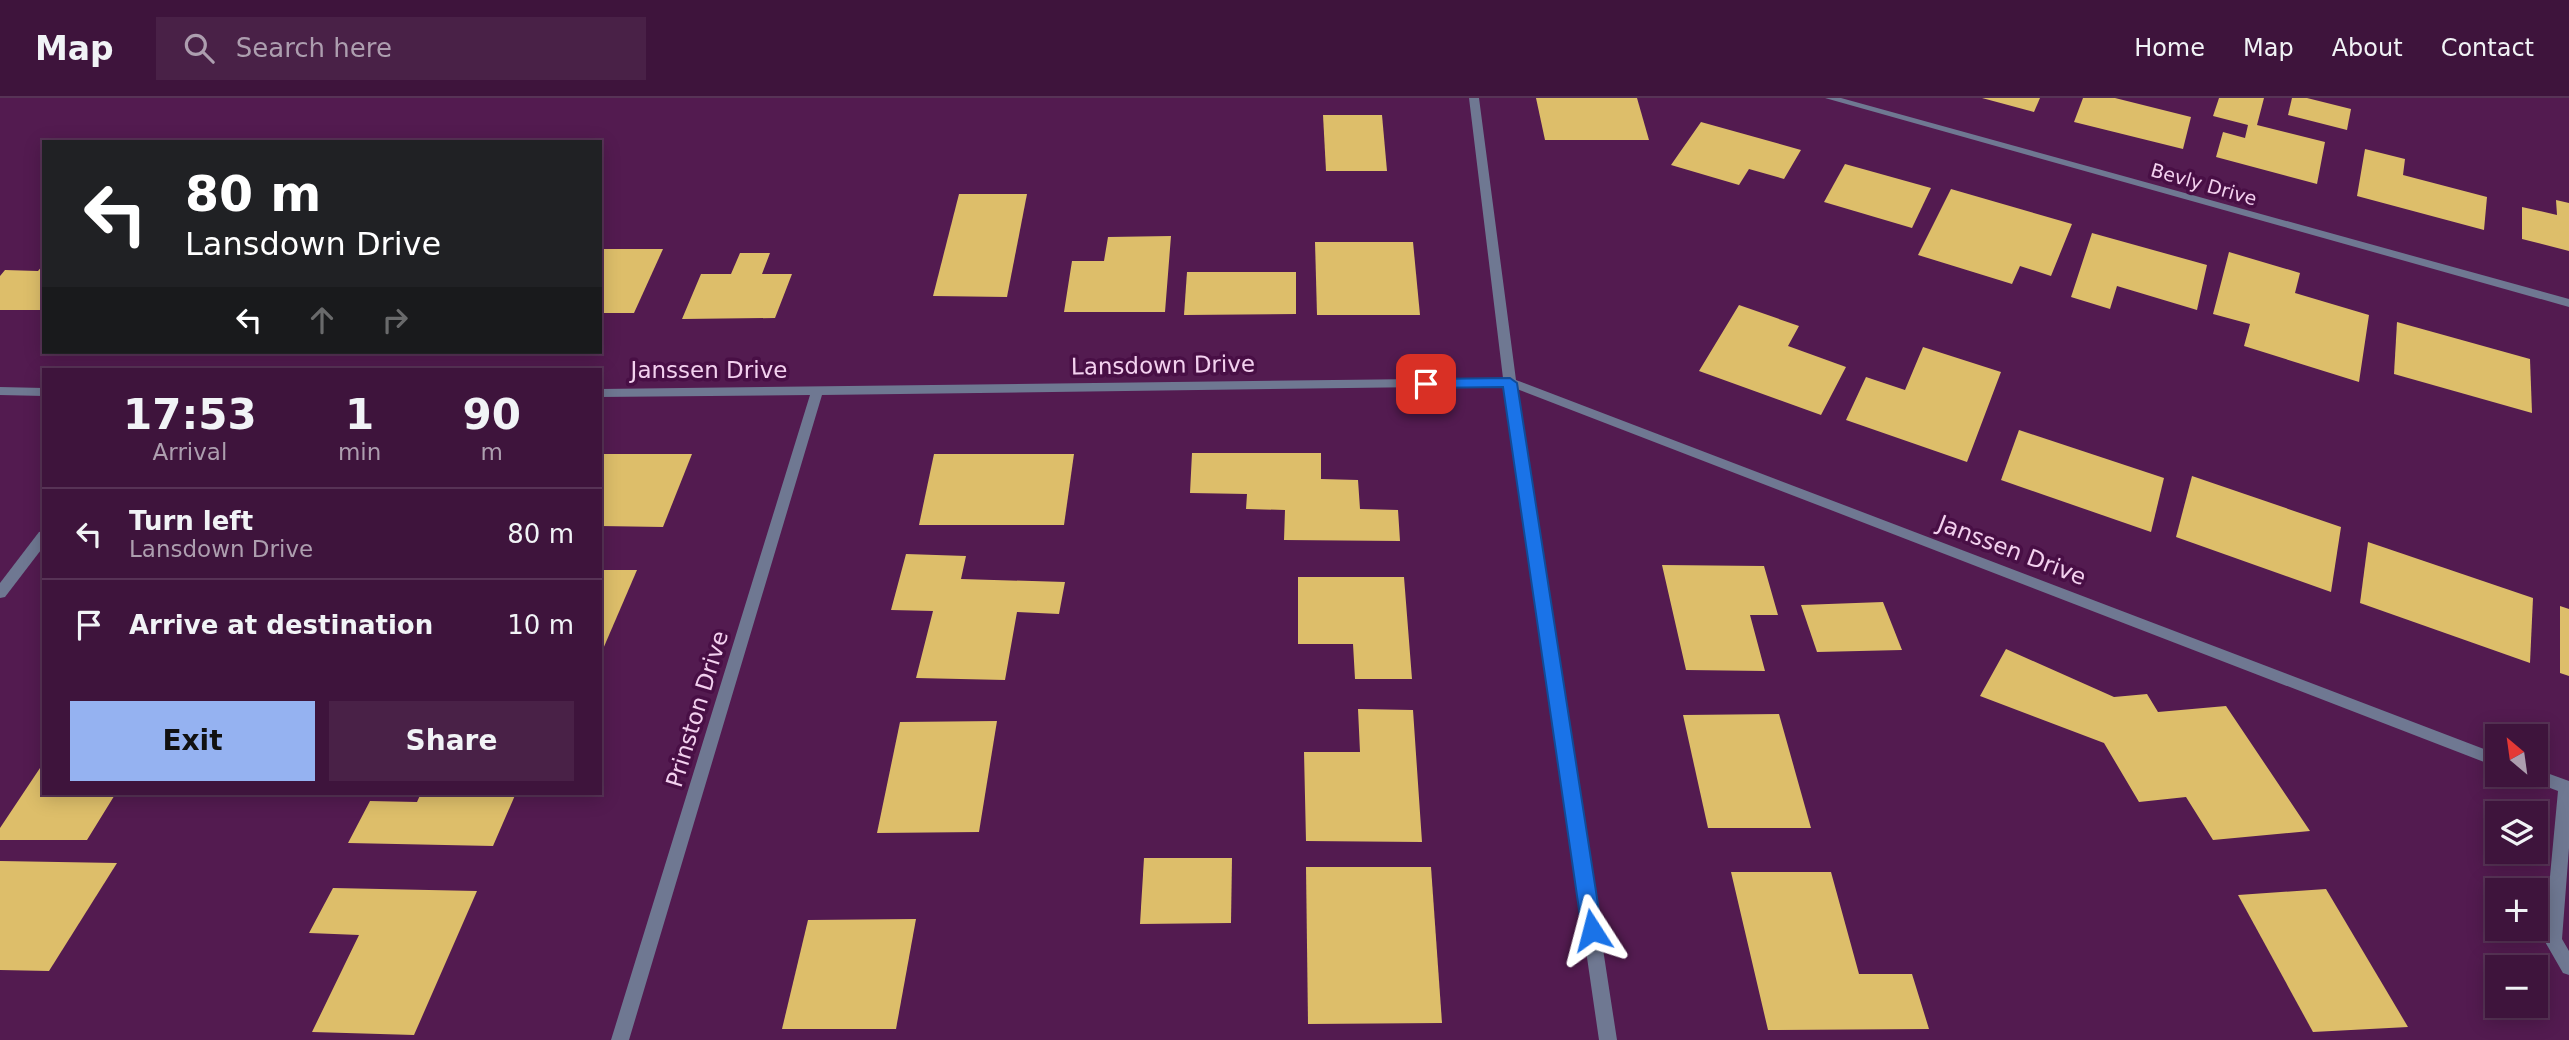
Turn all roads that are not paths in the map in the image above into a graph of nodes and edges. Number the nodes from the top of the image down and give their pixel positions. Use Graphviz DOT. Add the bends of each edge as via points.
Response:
graph roads {
  1 [pos="1474,98"];
  2 [pos="1830,98"];
  3 [pos="2569,303"];
  4 [pos="1510,383"];
  5 [pos="0,391"];
  6 [pos="42,392"];
  7 [pos="817,392"];
  8 [pos="602,393"];
  9 [pos="42,539"];
  10 [pos="0,593"];
  11 [pos="2485,756"];
  12 [pos="2548,780"];
  13 [pos="2568,788"];
  14 [pos="2569,967"];
  15 [pos="620,1040"];
  16 [pos="1608,1040"];
  1 -- 4 [label="street"];
  2 -- 3 [label="street, Bevly Drive"];
  4 -- 7 [label="street, Lansdown Drive"];
  4 -- 11 [label="street, Janssen Drive"];
  4 -- 16 [label="street"];
  5 -- 6 [label="street"];
  7 -- 8 [label="street, Janssen Drive"];
  7 -- 15 [label="street, Prinston Drive"];
  9 -- 10 [label="street"];
  12 -- 13 [label="street"];
  13 -- 14 [label="street" via="2553,940"];
}
